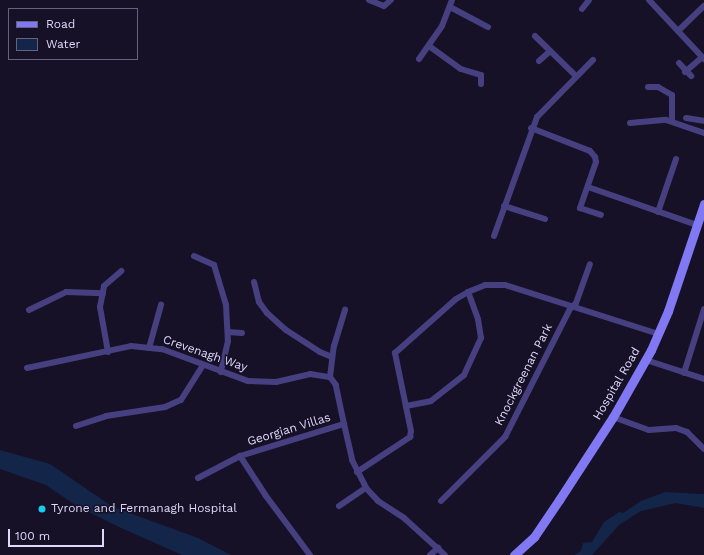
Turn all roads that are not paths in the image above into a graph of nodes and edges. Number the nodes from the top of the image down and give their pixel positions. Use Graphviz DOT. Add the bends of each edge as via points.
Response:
graph roads {
  1 [pos="369,0"];
  2 [pos="391,0"];
  3 [pos="452,0"];
  4 [pos="588,0"];
  5 [pos="649,0"];
  6 [pos="704,6"];
  7 [pos="450,7"];
  8 [pos="582,9"];
  9 [pos="488,27"];
  10 [pos="678,32"];
  11 [pos="535,36"];
  12 [pos="429,46"];
  13 [pos="550,51"];
  14 [pos="703,58"];
  15 [pos="419,59"];
  16 [pos="593,60"];
  17 [pos="539,61"];
  18 [pos="679,63"];
  19 [pos="685,72"];
  20 [pos="576,76"];
  21 [pos="690,76"];
  22 [pos="481,84"];
  23 [pos="648,87"];
  24 [pos="686,118"];
  25 [pos="672,121"];
  26 [pos="703,121"];
  27 [pos="630,123"];
  28 [pos="530,128"];
  29 [pos="703,133"];
  30 [pos="676,159"];
  31 [pos="588,186"];
  32 [pos="504,206"];
  33 [pos="704,206"];
  34 [pos="658,212"];
  35 [pos="601,215"];
  36 [pos="545,220"];
  37 [pos="697,225"];
  38 [pos="494,236"];
  39 [pos="194,256"];
  40 [pos="590,264"];
  41 [pos="122,271"];
  42 [pos="254,282"];
  43 [pos="468,292"];
  44 [pos="103,293"];
  45 [pos="161,305"];
  46 [pos="573,306"];
  47 [pos="704,309"];
  48 [pos="29,310"];
  49 [pos="345,310"];
  50 [pos="228,332"];
  51 [pos="242,333"];
  52 [pos="659,334"];
  53 [pos="149,348"];
  54 [pos="108,352"];
  55 [pos="332,357"];
  56 [pos="646,360"];
  57 [pos="203,365"];
  58 [pos="27,368"];
  59 [pos="221,372"];
  60 [pos="684,373"];
  61 [pos="330,377"];
  62 [pos="704,379"];
  63 [pos="406,406"];
  64 [pos="613,417"];
  65 [pos="344,424"];
  66 [pos="76,426"];
  67 [pos="704,449"];
  68 [pos="240,456"];
  69 [pos="357,472"];
  70 [pos="198,478"];
  71 [pos="366,488"];
  72 [pos="441,501"];
  73 [pos="338,506"];
  74 [pos="438,548"];
  75 [pos="310,555"];
  76 [pos="430,555"];
  77 [pos="445,555"];
  78 [pos="514,555"];
  1 -- 2 [label="street" via="384,6"];
  3 -- 7 [label="street"];
  4 -- 8 [label="street"];
  5 -- 10 [label="street"];
  6 -- 10 [label="street"];
  7 -- 9 [label="street"];
  7 -- 12 [label="street"];
  10 -- 14 [label="street"];
  11 -- 13 [label="street"];
  12 -- 15 [label="street"];
  12 -- 22 [label="street" via="461,69 480,75"];
  13 -- 17 [label="street"];
  13 -- 20 [label="street"];
  14 -- 19 [label="street"];
  16 -- 20 [label="street"];
  18 -- 19 [label="street"];
  19 -- 21 [label="street"];
  20 -- 28 [label="street" via="537,117"];
  23 -- 25 [label="street" via="658,87 672,95"];
  24 -- 26 [label="street"];
  25 -- 27 [label="street"];
  25 -- 29 [label="street"];
  26 -- 29 [label="street"];
  28 -- 31 [label="street" via="590,152 595,157"];
  28 -- 32 [label="street"];
  30 -- 34 [label="street"];
  31 -- 34 [label="street"];
  31 -- 35 [label="street" via="580,208"];
  32 -- 36 [label="street"];
  32 -- 38 [label="street"];
  33 -- 37 [label="main road, Hospital Road"];
  34 -- 37 [label="street"];
  37 -- 52 [label="main road, Hospital Road"];
  39 -- 50 [label="street" via="209,261 216,270 226,305"];
  40 -- 46 [label="street, Knockgreenan Park"];
  41 -- 44 [label="street" via="104,286"];
  42 -- 55 [label="street" via="259,302 267,313 286,330"];
  43 -- 46 [label="street" via="485,285 506,285"];
  43 -- 63 [label="street" via="456,299 395,353"];
  43 -- 63 [label="street" via="478,320 481,338 467,369 455,384 431,402"];
  44 -- 48 [label="street" via="66,292"];
  44 -- 54 [label="street" via="100,307"];
  45 -- 53 [label="street"];
  46 -- 52 [label="street"];
  46 -- 72 [label="street, Knockgreenan Park" via="505,437"];
  47 -- 60 [label="street"];
  49 -- 55 [label="street"];
  50 -- 51 [label="street"];
  50 -- 59 [label="street"];
  52 -- 56 [label="main road, Hospital Road"];
  53 -- 54 [label="street, Crevenagh Way" via="131,346"];
  53 -- 57 [label="street, Crevenagh Way" via="162,349"];
  54 -- 58 [label="street, Crevenagh Way"];
  55 -- 61 [label="street"];
  56 -- 60 [label="street"];
  56 -- 64 [label="main road, Hospital Road"];
  57 -- 59 [label="street, Crevenagh Way"];
  57 -- 66 [label="street" via="181,400 170,405 106,416"];
  59 -- 61 [label="street, Crevenagh Way" via="259,382 276,382 310,374"];
  60 -- 62 [label="street"];
  61 -- 65 [label="street" via="336,385"];
  63 -- 69 [label="street" via="410,437"];
  64 -- 67 [label="street" via="649,430 682,430"];
  64 -- 78 [label="main road, Hospital Road" via="537,532"];
  65 -- 68 [label="street, Georgian Villas"];
  65 -- 69 [label="street, Georgian Villas"];
  68 -- 70 [label="street"];
  68 -- 75 [label="street, Georgian Villas"];
  69 -- 71 [label="street, Georgian Villas"];
  71 -- 73 [label="street"];
  71 -- 74 [label="street, Georgian Villas" via="378,501 404,518"];
  74 -- 76 [label="street"];
  74 -- 77 [label="street, Georgian Villas"];
}
